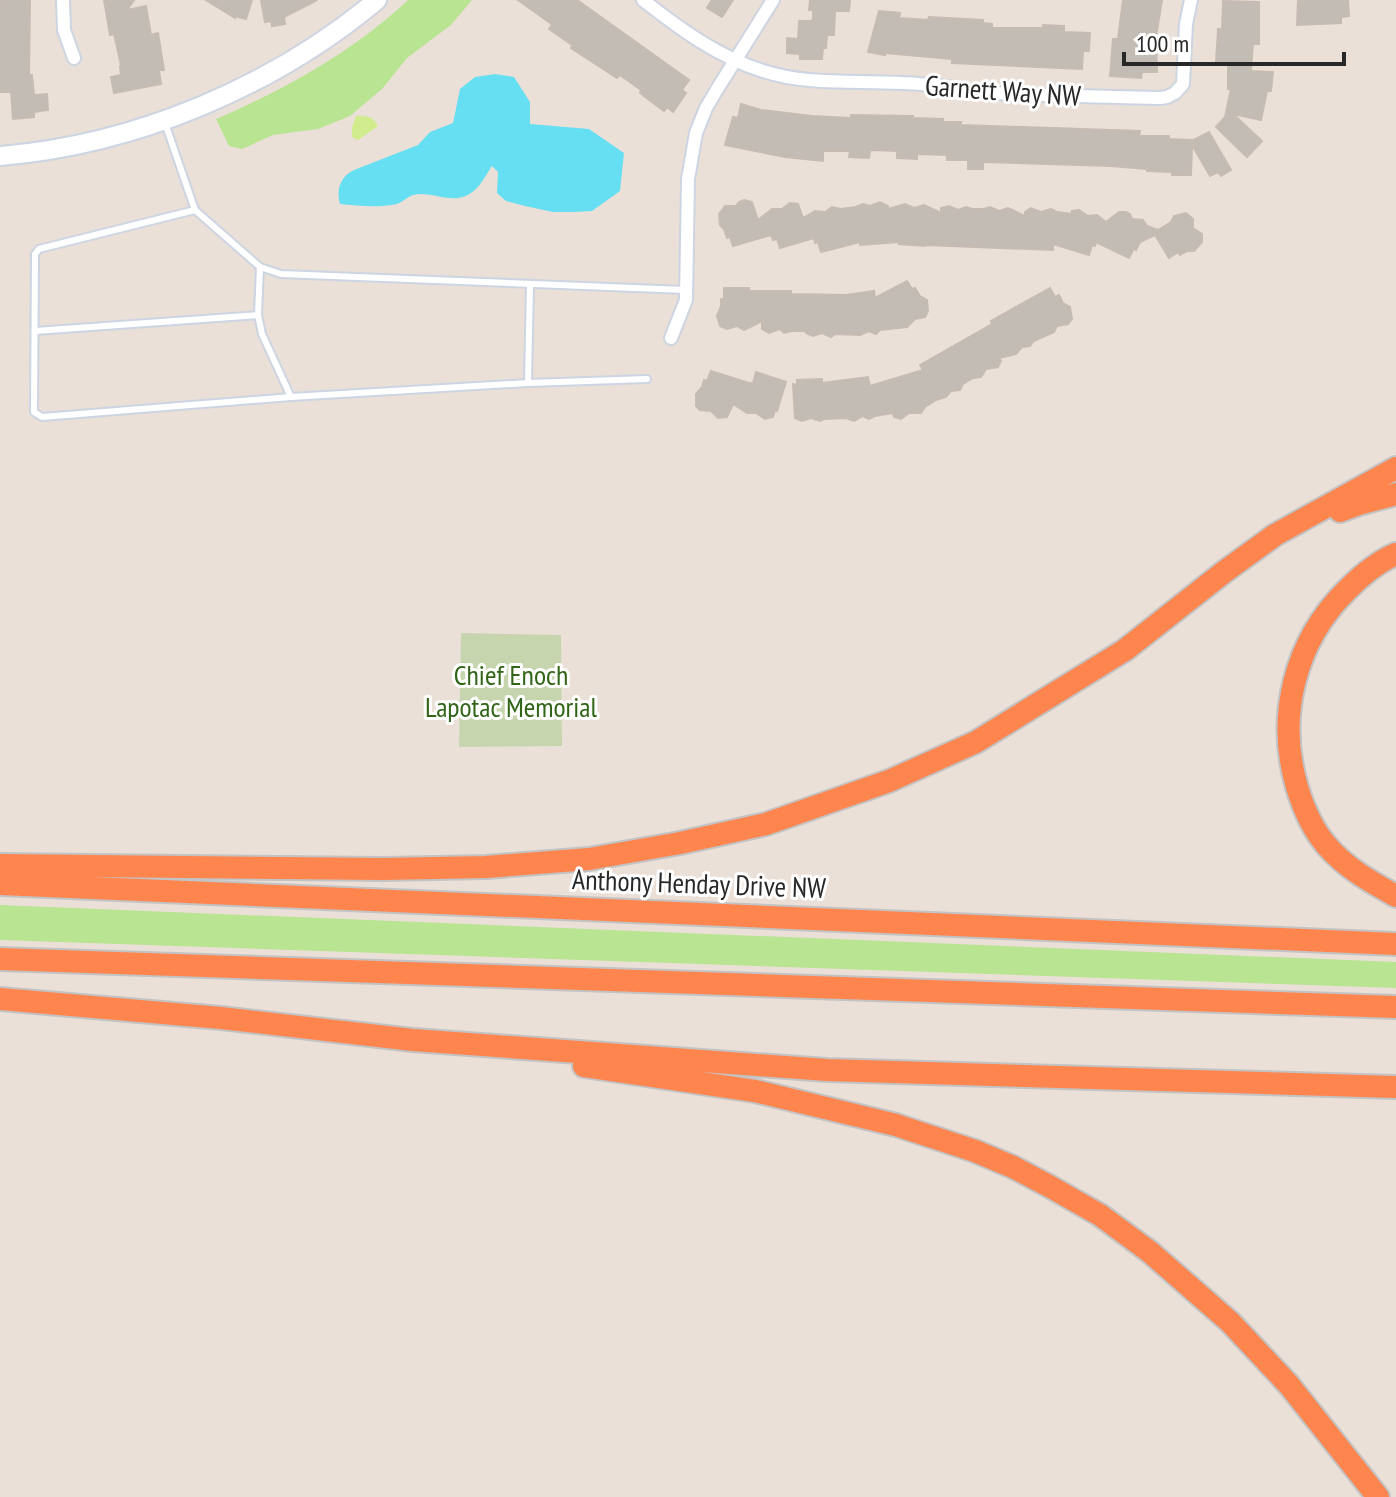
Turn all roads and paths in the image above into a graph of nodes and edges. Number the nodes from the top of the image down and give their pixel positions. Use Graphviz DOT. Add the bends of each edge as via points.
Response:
graph roads {
  1 [pos="63,0"];
  2 [pos="377,0"];
  3 [pos="643,0"];
  4 [pos="773,0"];
  5 [pos="1191,0"];
  6 [pos="74,58"];
  7 [pos="735,61"];
  8 [pos="164,120"];
  9 [pos="0,156"];
  10 [pos="195,210"];
  11 [pos="260,267"];
  12 [pos="530,284"];
  13 [pos="686,290"];
  14 [pos="258,315"];
  15 [pos="35,331"];
  16 [pos="671,338"];
  17 [pos="647,379"];
  18 [pos="528,383"];
  19 [pos="291,397"];
  20 [pos="1396,468"];
  21 [pos="1396,494"];
  22 [pos="1275,535"];
  23 [pos="1396,554"];
  24 [pos="0,865"];
  25 [pos="0,884"];
  26 [pos="1396,896"];
  27 [pos="1396,944"];
  28 [pos="0,959"];
  29 [pos="0,999"];
  30 [pos="1396,1007"];
  31 [pos="413,1040"];
  32 [pos="1396,1087"];
  33 [pos="1378,1497"];
  1 -- 6 [label="street" via="64,30"];
  2 -- 8 [label="main road" via="275,69"];
  3 -- 7 [label="street, Garnett Way NW"];
  4 -- 7 [label="street"];
  5 -- 7 [label="street, Garnett Way NW" via="1183,84 1167,97 808,81"];
  7 -- 13 [label="street" via="706,108 690,158"];
  8 -- 9 [label="main road" via="61,148"];
  8 -- 10 [label="lane"];
  10 -- 11 [label="lane"];
  10 -- 15 [label="lane" via="39,249"];
  11 -- 12 [label="lane" via="281,274"];
  11 -- 14 [label="lane"];
  12 -- 13 [label="lane"];
  12 -- 18 [label="lane"];
  13 -- 16 [label="street"];
  14 -- 15 [label="lane"];
  14 -- 19 [label="lane"];
  15 -- 19 [label="lane" via="34,412 42,417"];
  17 -- 18 [label="lane"];
  18 -- 19 [label="lane"];
  20 -- 22 [label="highway"];
  21 -- 22 [label="highway"];
  22 -- 24 [label="highway" via="1125,650 976,742 889,781 766,824 589,859 486,867"];
  23 -- 26 [label="highway" via="1360,577 1319,622 1295,681 1289,737 1301,799 1326,845 1351,869"];
  25 -- 27 [label="highway, Anthony Henday Drive NW"];
  28 -- 30 [label="highway"];
  29 -- 31 [label="highway"];
  31 -- 32 [label="highway" via="827,1070"];
  31 -- 33 [label="highway" via="755,1091 896,1125 1013,1167 1100,1215 1230,1322 1289,1385"];
}
